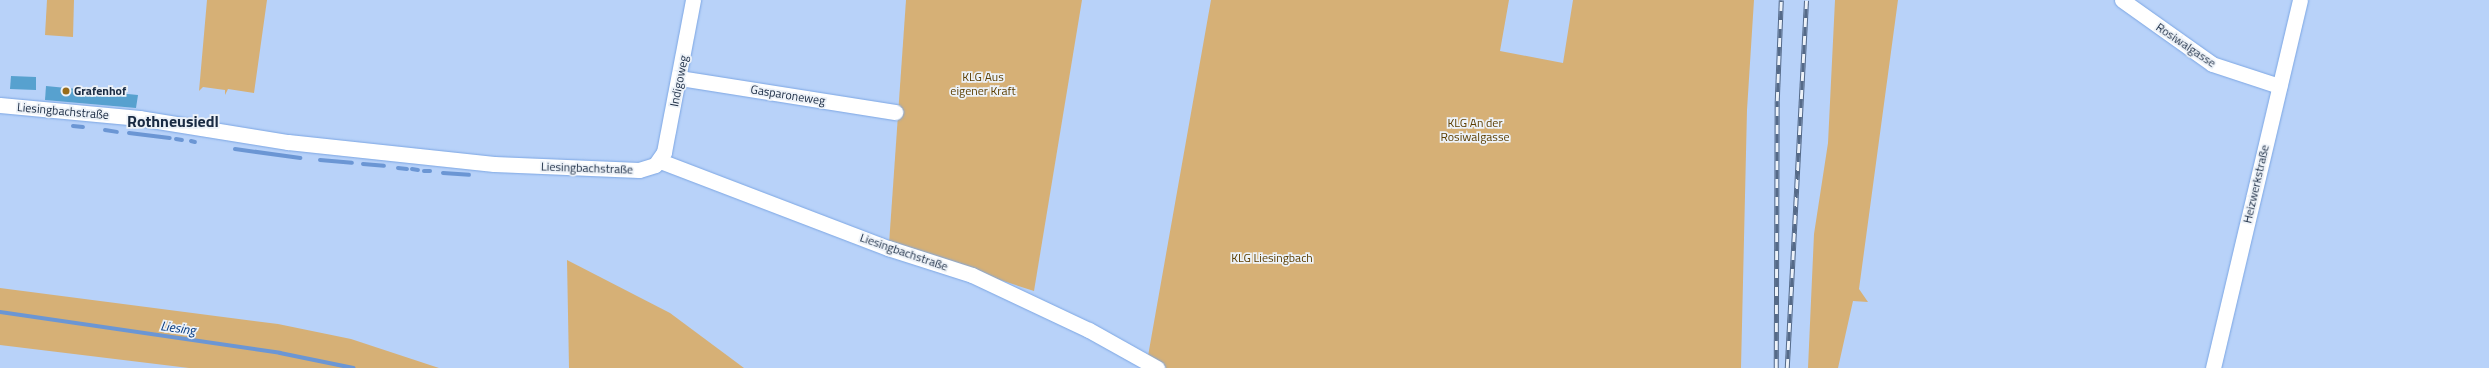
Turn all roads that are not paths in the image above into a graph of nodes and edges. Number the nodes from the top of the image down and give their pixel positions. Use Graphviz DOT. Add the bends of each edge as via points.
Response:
graph roads {
  1 [pos="693,0"];
  2 [pos="2122,0"];
  3 [pos="2300,0"];
  4 [pos="680,78"];
  5 [pos="2279,86"];
  6 [pos="0,105"];
  7 [pos="895,112"];
  8 [pos="660,161"];
  9 [pos="1157,368"];
  10 [pos="2213,368"];
  1 -- 4 [label="street, Indigoweg"];
  2 -- 5 [label="street, Rosiwalgasse" via="2212,64"];
  3 -- 5 [label="street, Heizwerkstraße"];
  4 -- 7 [label="street, Gasparoneweg"];
  4 -- 8 [label="street, Indigoweg"];
  5 -- 10 [label="street, Heizwerkstraße"];
  6 -- 8 [label="street, Liesingbachstraße" via="139,118 288,142 494,164 632,171"];
  8 -- 9 [label="street, Liesingbachstraße" via="888,248 972,275 1089,330"];
}
